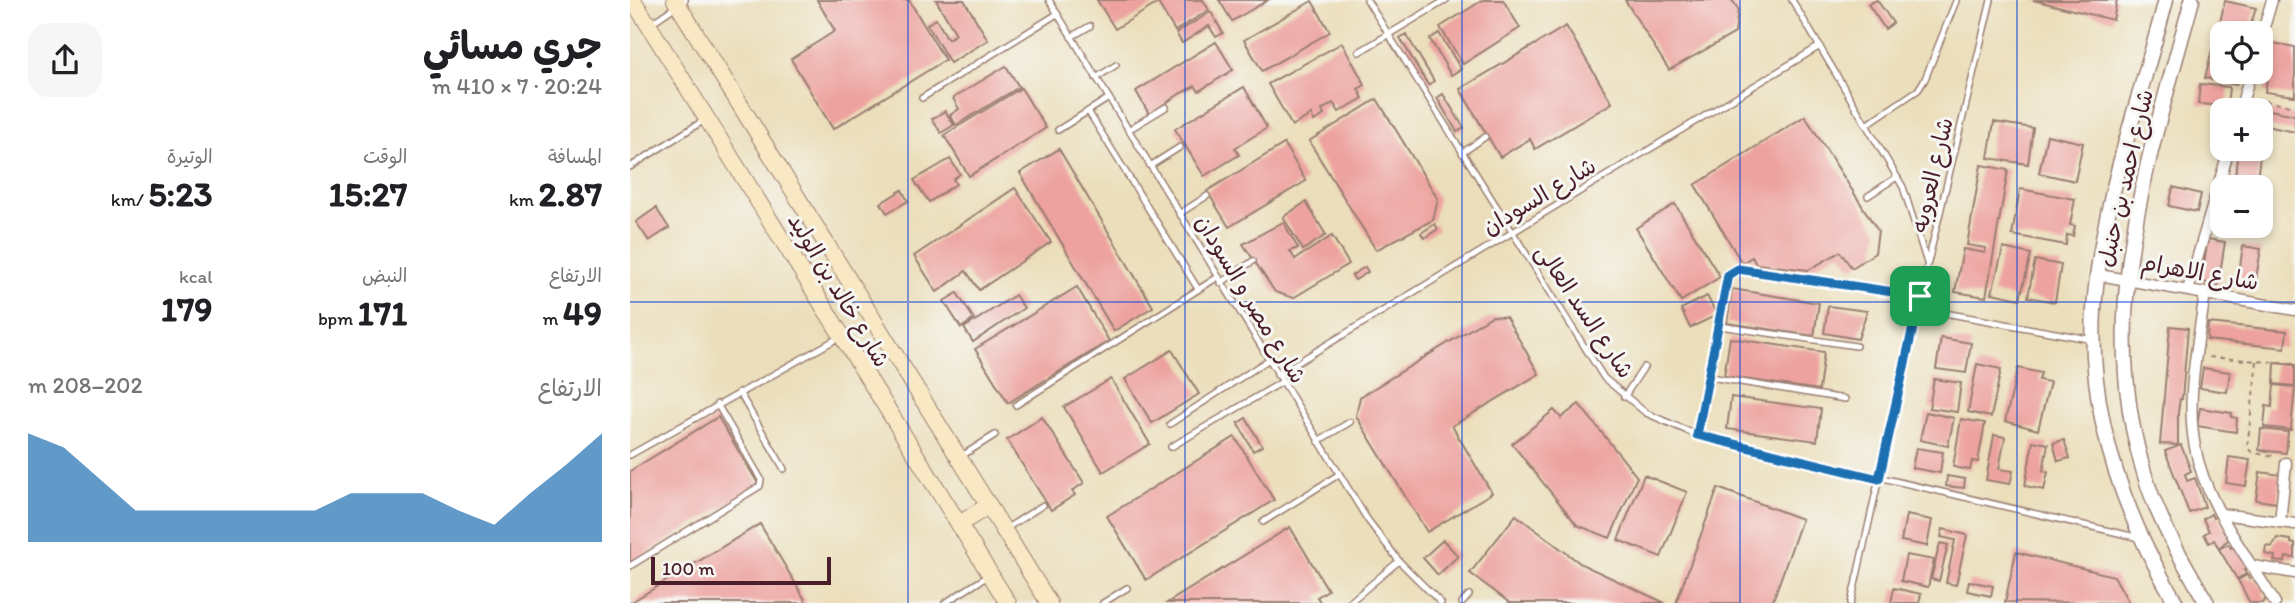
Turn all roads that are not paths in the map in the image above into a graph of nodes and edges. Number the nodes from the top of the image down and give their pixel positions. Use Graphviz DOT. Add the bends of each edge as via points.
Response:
graph roads {
  1 [pos="1049,0"];
  2 [pos="1367,0"];
  3 [pos="1446,0"];
  4 [pos="1791,0"];
  5 [pos="1991,0"];
  6 [pos="2166,0"];
  7 [pos="2192,0"];
  8 [pos="2272,0"];
  9 [pos="679,1"];
  10 [pos="1956,1"];
  11 [pos="639,3"];
  12 [pos="1057,14"];
  13 [pos="2266,21"];
  14 [pos="648,26"];
  15 [pos="1090,26"];
  16 [pos="1388,34"];
  17 [pos="1072,37"];
  18 [pos="1819,46"];
  19 [pos="1359,52"];
  20 [pos="1116,65"];
  21 [pos="1096,78"];
  22 [pos="922,98"];
  23 [pos="1109,98"];
  24 [pos="1166,107"];
  25 [pos="1088,111"];
  26 [pos="709,118"];
  27 [pos="1866,125"];
  28 [pos="1058,130"];
  29 [pos="1128,130"];
  30 [pos="1485,137"];
  31 [pos="1180,147"];
  32 [pos="1462,153"];
  33 [pos="2226,161"];
  34 [pos="1150,166"];
  35 [pos="630,167"];
  36 [pos="1897,177"];
  37 [pos="1208,195"];
  38 [pos="1868,196"];
  39 [pos="1179,214"];
  40 [pos="1512,233"];
  41 [pos="1253,261"];
  42 [pos="1928,266"];
  43 [pos="2099,275"];
  44 [pos="1219,280"];
  45 [pos="2125,281"];
  46 [pos="1198,289"];
  47 [pos="2188,290"];
  48 [pos="2205,292"];
  49 [pos="1920,296"];
  50 [pos="1917,308"];
  51 [pos="2295,310"];
  52 [pos="1720,326"];
  53 [pos="841,337"];
  54 [pos="2094,340"];
  55 [pos="1856,346"];
  56 [pos="1268,360"];
  57 [pos="1644,367"];
  58 [pos="1277,375"];
  59 [pos="1710,377"];
  60 [pos="1282,382"];
  61 [pos="739,392"];
  62 [pos="1624,397"];
  63 [pos="1845,399"];
  64 [pos="717,404"];
  65 [pos="1016,405"];
  66 [pos="1350,422"];
  67 [pos="1170,424"];
  68 [pos="995,435"];
  69 [pos="1697,435"];
  70 [pos="1318,441"];
  71 [pos="1171,447"];
  72 [pos="630,455"];
  73 [pos="960,457"];
  74 [pos="2286,463"];
  75 [pos="784,469"];
  76 [pos="1338,475"];
  77 [pos="1879,479"];
  78 [pos="989,505"];
  79 [pos="1043,505"];
  80 [pos="2222,514"];
  81 [pos="1263,522"];
  82 [pos="2280,522"];
  83 [pos="960,524"];
  84 [pos="2295,524"];
  85 [pos="1004,530"];
  86 [pos="2141,538"];
  87 [pos="1399,561"];
  88 [pos="630,566"];
  89 [pos="2253,566"];
  90 [pos="2295,573"];
  91 [pos="990,574"];
  92 [pos="1127,588"];
  93 [pos="1469,595"];
  94 [pos="2173,601"];
  95 [pos="945,603"];
  96 [pos="1008,603"];
  97 [pos="1049,603"];
  98 [pos="1103,603"];
  99 [pos="1349,603"];
  100 [pos="1441,603"];
  101 [pos="1462,603"];
  102 [pos="1851,603"];
  103 [pos="2207,603"];
  104 [pos="2275,603"];
  1 -- 12 [label="lane, شارع مصر و السودان"];
  2 -- 16 [label="lane, شارع السد العالى"];
  3 -- 16 [label="lane"];
  4 -- 18 [label="lane"];
  5 -- 42 [label="lane, شارع العروبه"];
  6 -- 43 [label="street, شارع احمد بن حنبل" via="2118,180"];
  7 -- 45 [label="street, شارع احمد بن حنبل" via="2143,187"];
  8 -- 13 [label="street"];
  9 -- 14 [label="lane"];
  9 -- 73 [label="main road, شارع خالد بن الوليد"];
  10 -- 27 [label="lane" via="1918,90"];
  11 -- 14 [label="main road, شارع خالد بن الوليد"];
  12 -- 17 [label="lane, شارع مصر و السودان"];
  12 -- 22 [label="lane"];
  14 -- 26 [label="main road, شارع خالد بن الوليد"];
  15 -- 17 [label="lane"];
  16 -- 19 [label="lane"];
  16 -- 32 [label="lane, شارع السد العالى"];
  17 -- 21 [label="lane, شارع مصر و السودان"];
  18 -- 27 [label="lane"];
  18 -- 40 [label="lane, شارع السودان"];
  20 -- 21 [label="lane"];
  21 -- 23 [label="lane, شارع مصر و السودان"];
  23 -- 25 [label="lane"];
  23 -- 29 [label="lane, شارع مصر و السودان"];
  24 -- 29 [label="lane"];
  25 -- 28 [label="lane"];
  25 -- 46 [label="lane"];
  26 -- 35 [label="lane"];
  26 -- 53 [label="main road, شارع خالد بن الوليد"];
  27 -- 36 [label="lane"];
  29 -- 34 [label="lane, شارع مصر و السودان"];
  30 -- 32 [label="lane"];
  31 -- 34 [label="lane"];
  32 -- 40 [label="lane, شارع السد العالى"];
  33 -- 47 [label="street"];
  34 -- 39 [label="lane, شارع مصر و السودان"];
  36 -- 38 [label="lane"];
  36 -- 42 [label="lane" via="1909,200"];
  37 -- 39 [label="lane"];
  39 -- 44 [label="lane, شارع مصر و السودان"];
  40 -- 58 [label="lane, شارع السودان"];
  40 -- 62 [label="lane, شارع السد العالى" via="1604,378"];
  41 -- 44 [label="lane"];
  42 -- 49 [label="lane, شارع العروبه"];
  43 -- 45 [label="street, شارع الاهرام"];
  43 -- 54 [label="street, شارع احمد بن حنبل"];
  44 -- 46 [label="lane"];
  44 -- 56 [label="lane, شارع مصر و السودان"];
  45 -- 47 [label="street, شارع الاهرام"];
  45 -- 103 [label="street, شارع احمد بن حنبل" via="2123,363 2135,442 2160,517"];
  46 -- 65 [label="lane"];
  47 -- 48 [label="street, شارع الاهرام"];
  48 -- 51 [label="street, شارع الاهرام"];
  48 -- 80 [label="street" via="2192,398 2194,447"];
  49 -- 50 [label="lane, شارع العروبه"];
  49 -- 52 [label="lane" via="1738,269 1728,275"];
  50 -- 54 [label="lane"];
  50 -- 77 [label="lane, شارع العروبه"];
  52 -- 55 [label="lane"];
  52 -- 59 [label="lane"];
  53 -- 61 [label="lane"];
  53 -- 83 [label="main road, شارع خالد بن الوليد"];
  54 -- 86 [label="street, شارع احمد بن حنبل" via="2107,441"];
  56 -- 58 [label="lane, شارع مصر و السودان"];
  56 -- 67 [label="lane"];
  57 -- 62 [label="lane"];
  58 -- 60 [label="lane, شارع مصر و السودان"];
  59 -- 63 [label="lane"];
  59 -- 69 [label="lane"];
  60 -- 70 [label="lane, شارع مصر و السودان"];
  60 -- 71 [label="lane"];
  61 -- 64 [label="lane"];
  61 -- 75 [label="lane"];
  62 -- 69 [label="lane, شارع السد العالى" via="1658,419"];
  64 -- 72 [label="lane"];
  64 -- 88 [label="lane" via="761,480 760,486"];
  66 -- 70 [label="lane"];
  68 -- 73 [label="lane"];
  69 -- 77 [label="lane, شارع السد العالى"];
  70 -- 76 [label="lane, شارع مصر و السودان"];
  73 -- 78 [label="main road, شارع خالد بن الوليد"];
  74 -- 82 [label="street"];
  76 -- 81 [label="lane"];
  76 -- 87 [label="lane, شارع مصر و السودان"];
  77 -- 86 [label="lane, شارع السد العالى"];
  77 -- 102 [label="lane, شارع العروبه"];
  78 -- 83 [label="main road"];
  78 -- 85 [label="main road, شارع خالد بن الوليد"];
  79 -- 85 [label="lane"];
  80 -- 82 [label="street"];
  80 -- 89 [label="street"];
  82 -- 84 [label="street"];
  83 -- 91 [label="main road, شارع خالد بن الوليد"];
  85 -- 97 [label="main road, شارع خالد بن الوليد"];
  86 -- 94 [label="street, شارع احمد بن حنبل"];
  87 -- 99 [label="lane"];
  87 -- 100 [label="lane, شارع مصر و السودان"];
  89 -- 90 [label="street"];
  89 -- 104 [label="street"];
  91 -- 95 [label="lane"];
  91 -- 96 [label="main road, شارع خالد بن الوليد"];
  92 -- 98 [label="lane"];
  93 -- 101 [label="lane"];
}
